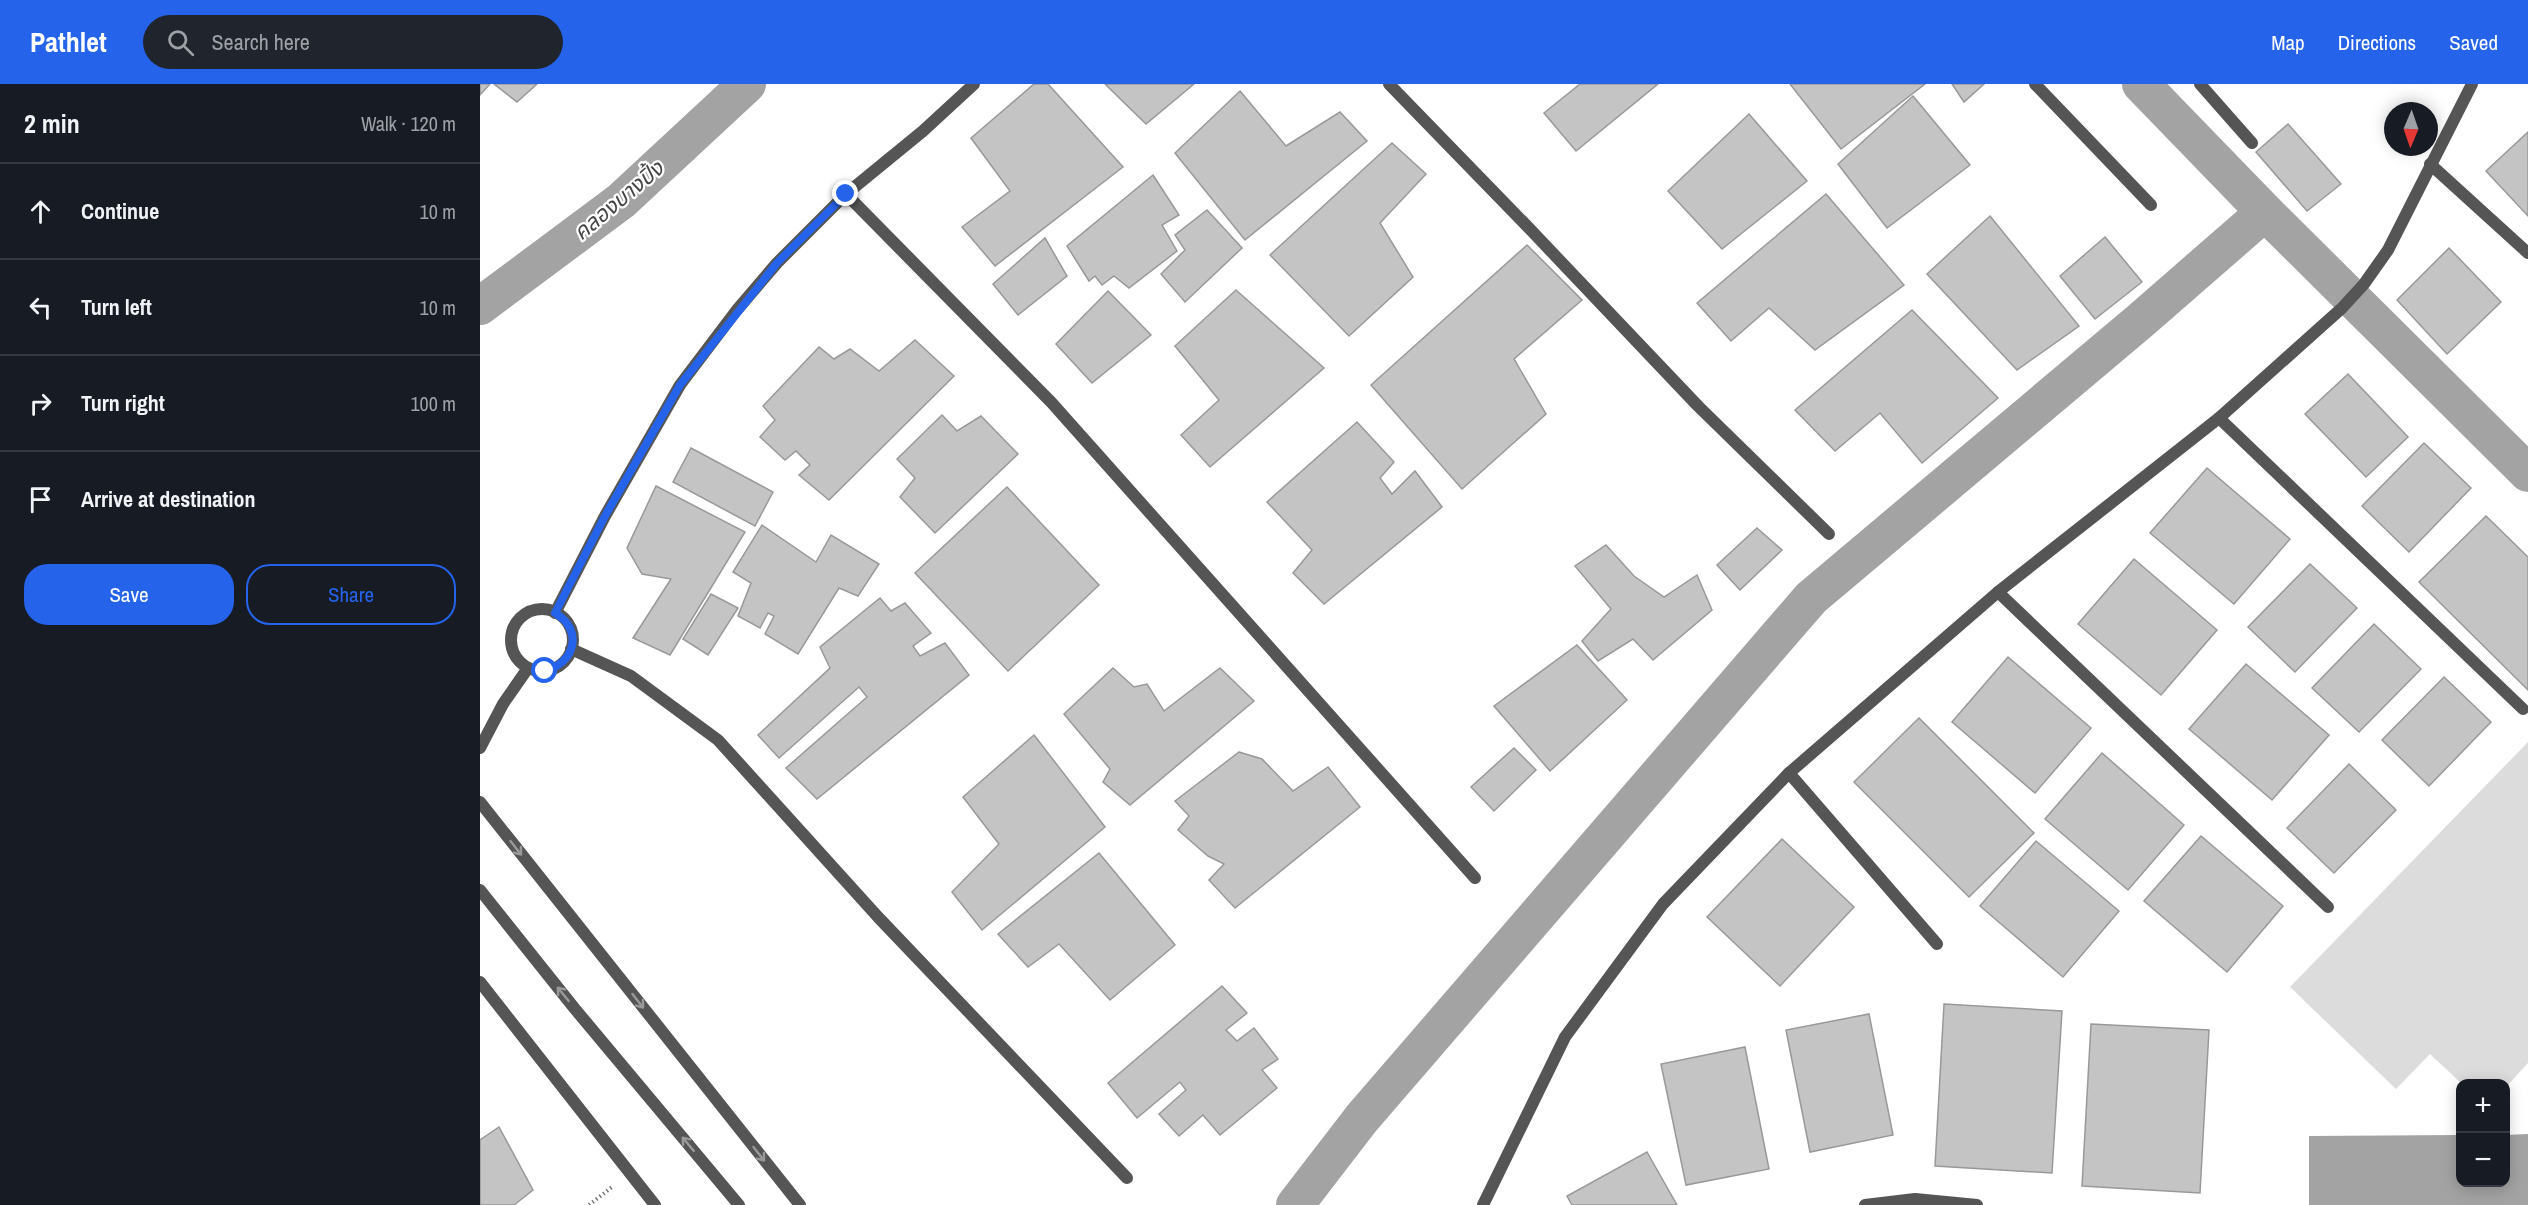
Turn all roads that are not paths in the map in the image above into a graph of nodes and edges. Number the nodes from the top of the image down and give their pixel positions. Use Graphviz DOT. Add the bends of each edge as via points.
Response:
graph roads {
  1 [pos="974,84"];
  2 [pos="1389,84"];
  3 [pos="2035,84"];
  4 [pos="2200,84"];
  5 [pos="2472,84"];
  6 [pos="2252,143"];
  7 [pos="2430,164"];
  8 [pos="846,194"];
  9 [pos="2151,205"];
  10 [pos="2528,253"];
  11 [pos="2219,418"];
  12 [pos="1829,534"];
  13 [pos="1998,592"];
  14 [pos="555,613"];
  15 [pos="571,649"];
  16 [pos="528,669"];
  17 [pos="2523,709"];
  18 [pos="480,748"];
  19 [pos="1790,773"];
  20 [pos="480,802"];
  21 [pos="1475,878"];
  22 [pos="480,890"];
  23 [pos="2328,907"];
  24 [pos="1937,944"];
  25 [pos="480,982"];
  26 [pos="1127,1178"];
  27 [pos="656,1205"];
  28 [pos="739,1205"];
  29 [pos="800,1205"];
  30 [pos="1483,1205"];
  31 [pos="1865,1205"];
  32 [pos="1977,1205"];
  1 -- 8 [label="street"];
  2 -- 12 [label="street" via="1698,406"];
  3 -- 9 [label="street"];
  4 -- 6 [label="street"];
  5 -- 7 [label="street"];
  7 -- 10 [label="street"];
  7 -- 11 [label="street" via="2388,249 2364,284"];
  8 -- 14 [label="street" via="777,263 680,385"];
  8 -- 21 [label="street" via="1051,402"];
  11 -- 13 [label="street"];
  11 -- 17 [label="street"];
  13 -- 19 [label="street"];
  13 -- 23 [label="street"];
  14 -- 15 [label="street" via="563,617 572,632"];
  14 -- 16 [label="street" via="527,613 513,627 514,655"];
  15 -- 16 [label="street" via="554,669"];
  15 -- 26 [label="street" via="631,676 718,740 878,917"];
  16 -- 18 [label="street" via="503,704"];
  19 -- 24 [label="street"];
  19 -- 30 [label="street" via="1663,904 1565,1037"];
  20 -- 29 [label="street, one-way"];
  28 -- 22 [label="street, one-way"];
  25 -- 27 [label="street"];
  31 -- 32 [label="street" via="1915,1198"];
}
